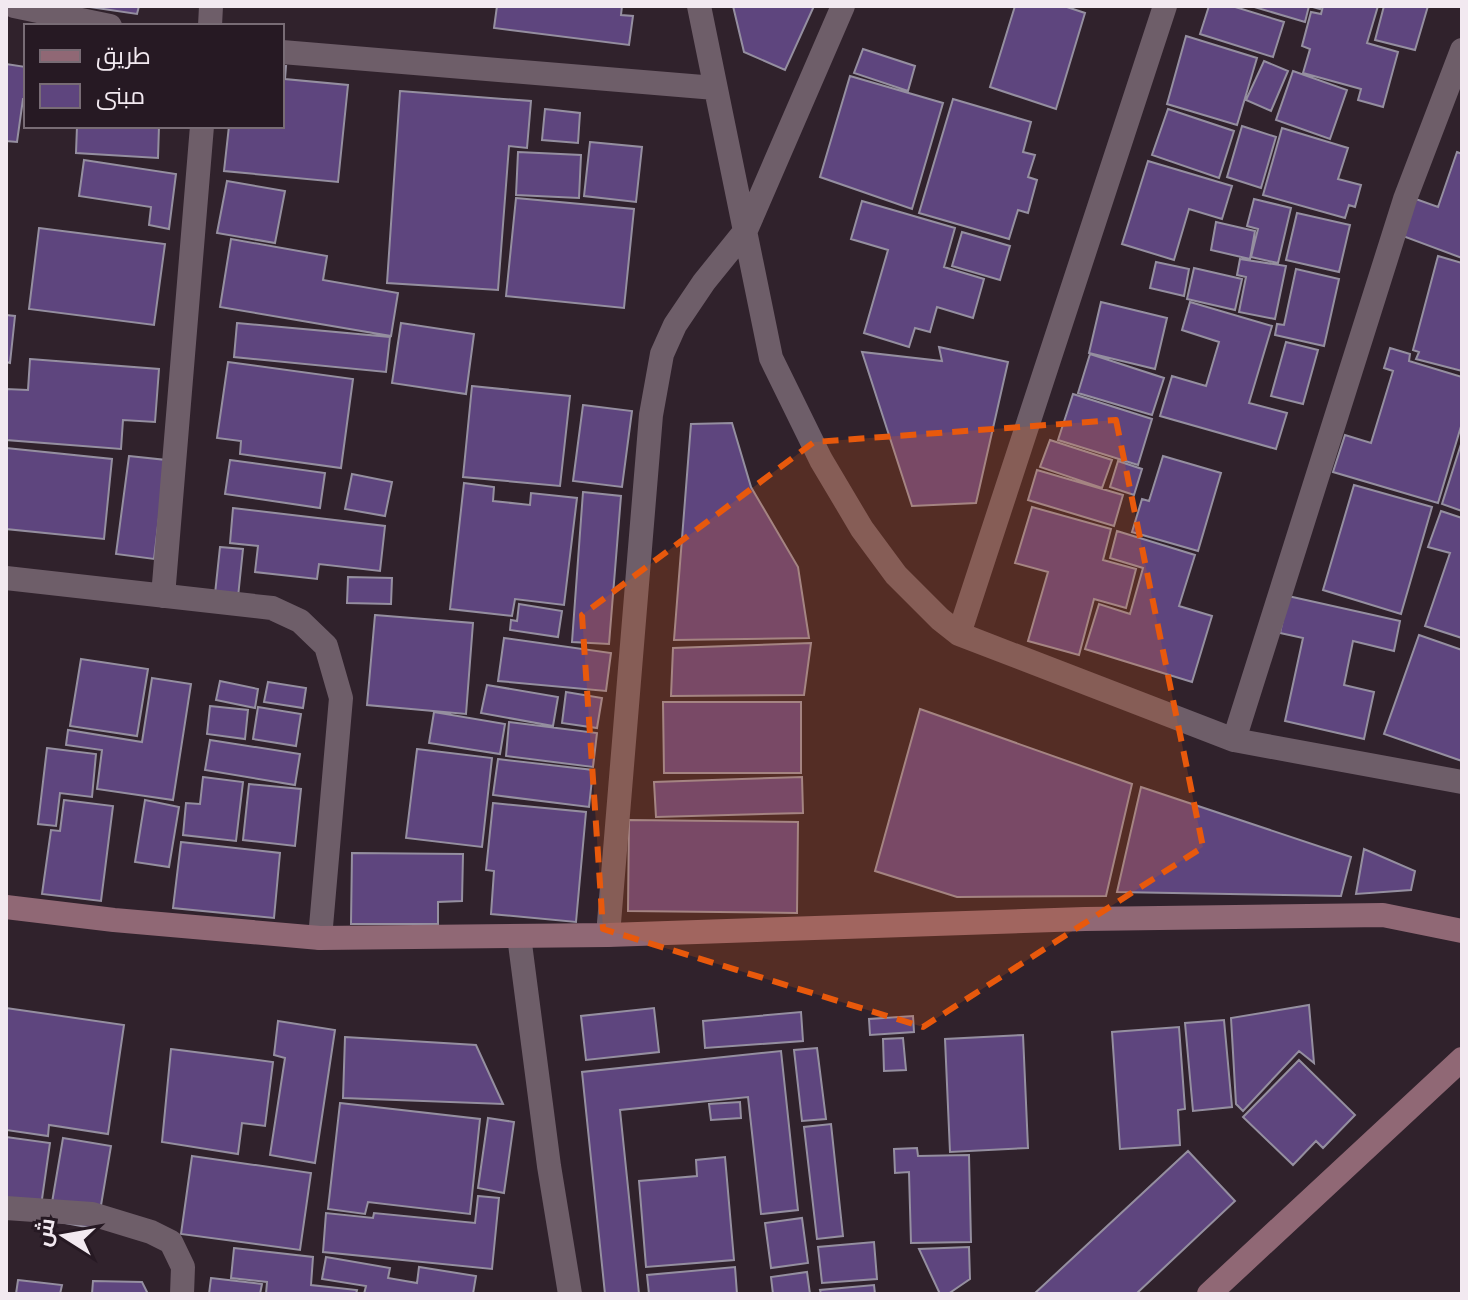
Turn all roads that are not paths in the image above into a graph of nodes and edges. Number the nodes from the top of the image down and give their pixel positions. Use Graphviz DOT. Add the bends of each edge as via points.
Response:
graph roads {
  1 [pos="14,6"];
  2 [pos="699,6"];
  3 [pos="843,6"];
  4 [pos="1165,6"];
  5 [pos="100,24"];
  6 [pos="1462,50"];
  7 [pos="284,52"];
  8 [pos="715,88"];
  9 [pos="202,128"];
  10 [pos="746,230"];
  11 [pos="6,578"];
  12 [pos="163,596"];
  13 [pos="959,634"];
  14 [pos="1234,740"];
  15 [pos="1462,782"];
  16 [pos="6,907"];
  17 [pos="1462,931"];
  18 [pos="608,935"];
  19 [pos="519,936"];
  20 [pos="320,938"];
  21 [pos="1462,1059"];
  22 [pos="6,1208"];
  23 [pos="182,1294"];
  24 [pos="570,1294"];
  25 [pos="1209,1294"];
  1 -- 5 [label="street"];
  2 -- 8 [label="street"];
  3 -- 10 [label="street"];
  4 -- 13 [label="street"];
  6 -- 14 [label="street" via="1405,199"];
  7 -- 8 [label="street"];
  8 -- 10 [label="street"];
  9 -- 12 [label="street"];
  10 -- 13 [label="street" via="771,358 821,460 896,575"];
  10 -- 18 [label="street" via="675,325 654,386"];
  11 -- 12 [label="street"];
  12 -- 20 [label="street" via="272,608 300,621 326,646 341,698"];
  13 -- 14 [label="street"];
  14 -- 15 [label="street"];
  16 -- 20 [label="street"];
  17 -- 18 [label="street" via="1383,915"];
  18 -- 19 [label="street"];
  19 -- 20 [label="street"];
  19 -- 24 [label="street"];
  21 -- 25 [label="street"];
  22 -- 23 [label="street" via="92,1214 151,1232 171,1242 183,1267"];
}
